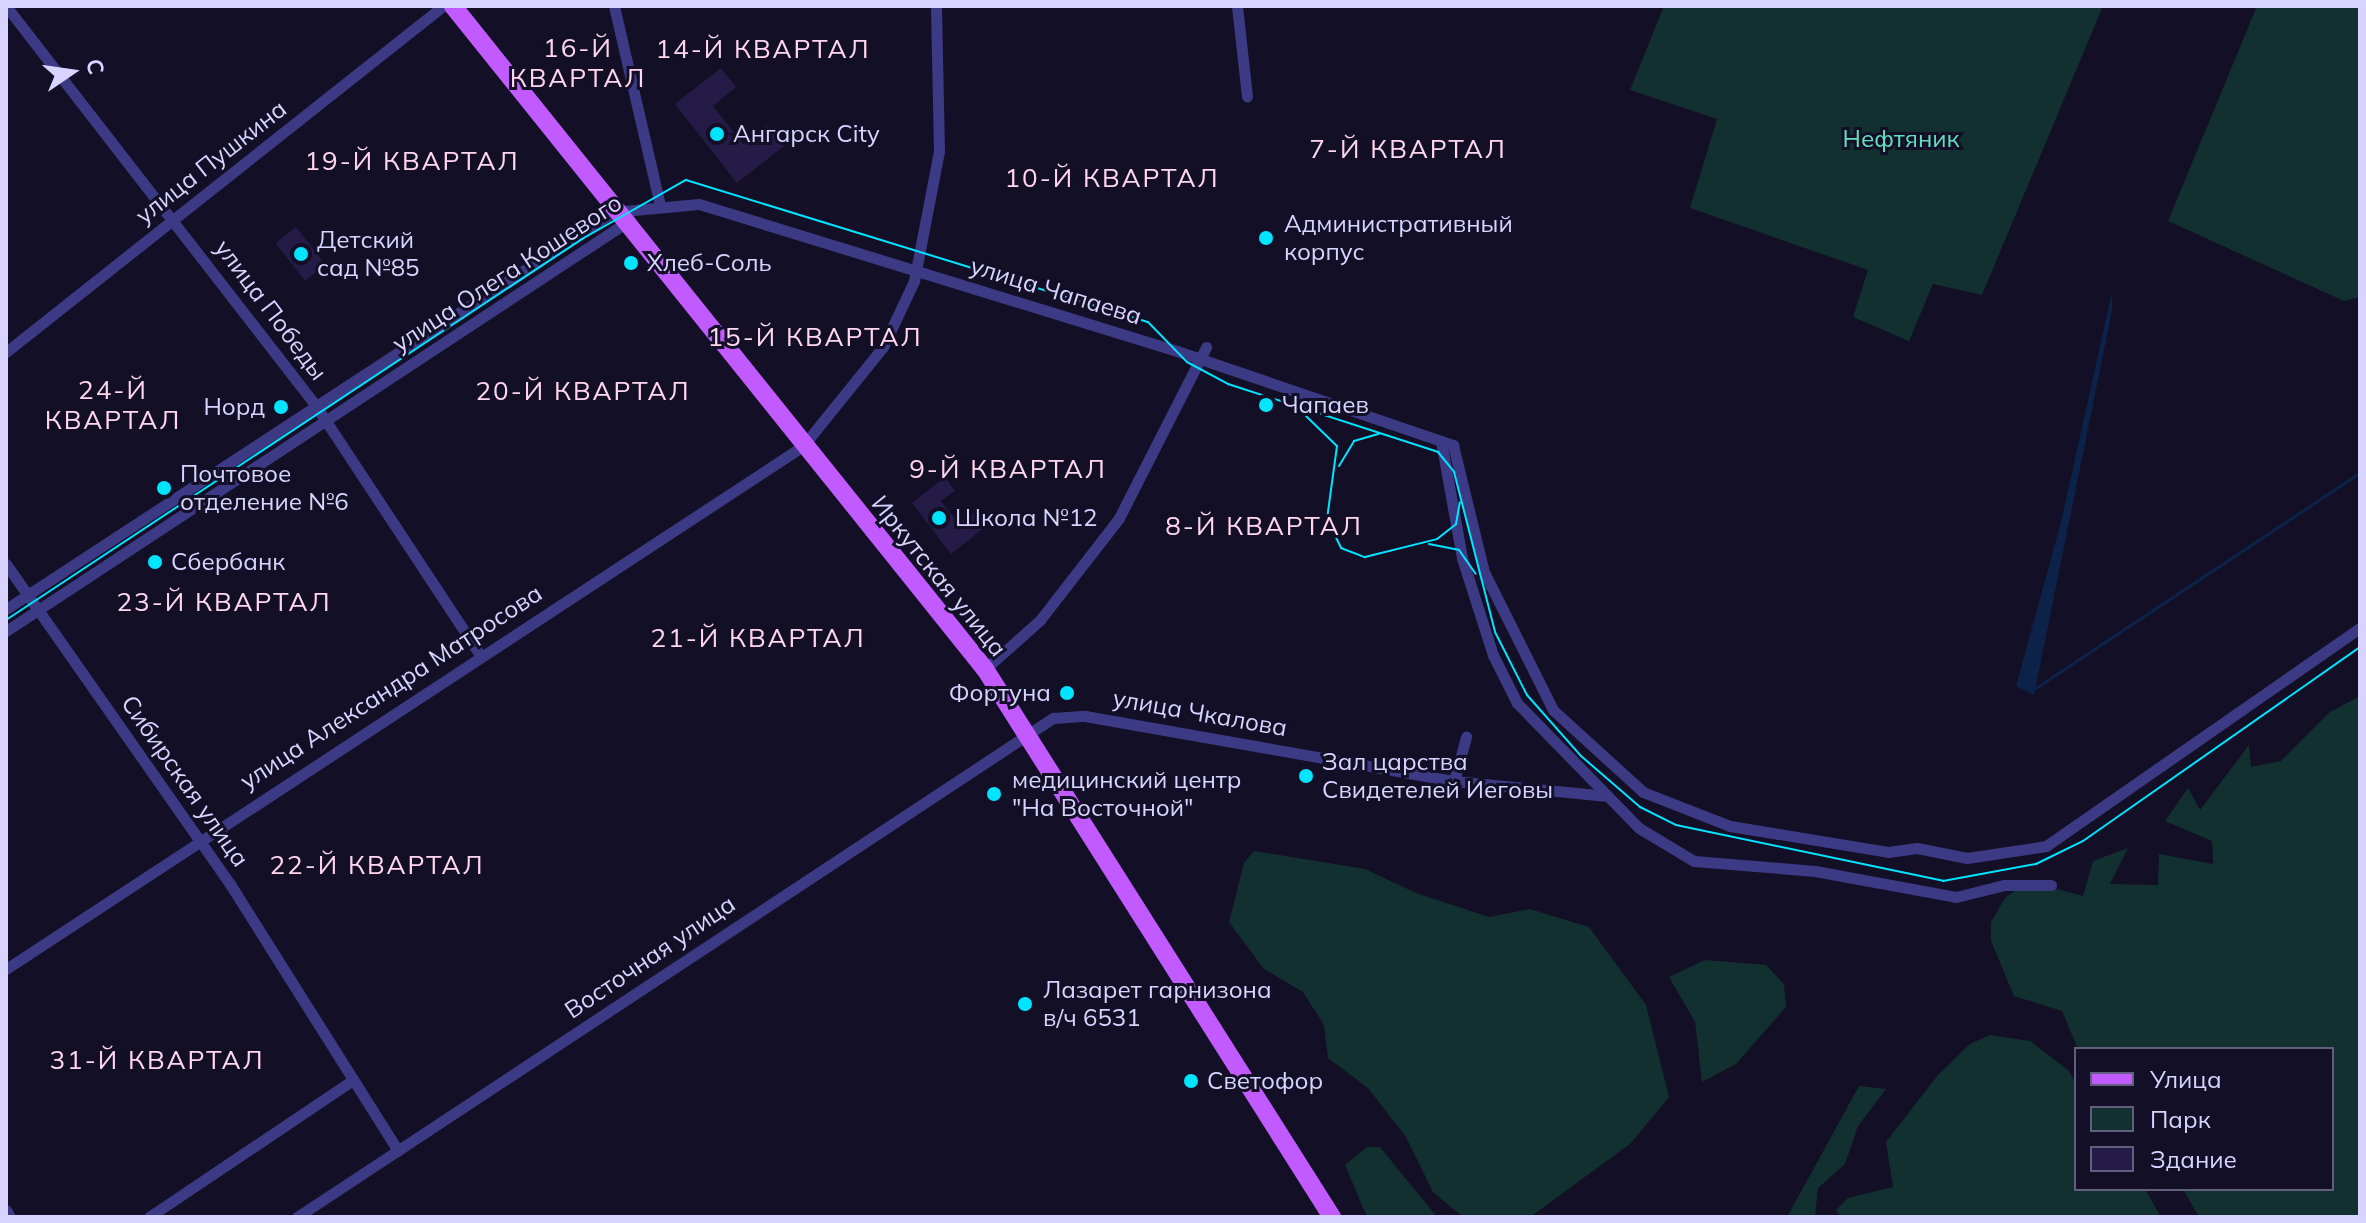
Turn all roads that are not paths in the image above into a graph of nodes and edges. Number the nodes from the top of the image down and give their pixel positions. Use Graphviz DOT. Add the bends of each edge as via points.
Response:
graph roads {
  1 [pos="6,6"];
  2 [pos="443,6"];
  3 [pos="453,6"];
  4 [pos="614,6"];
  5 [pos="936,6"];
  6 [pos="1237,6"];
  7 [pos="1247,96"];
  8 [pos="660,205"];
  9 [pos="642,210"];
  10 [pos="619,218"];
  11 [pos="174,219"];
  12 [pos="916,270"];
  13 [pos="1206,347"];
  14 [pos="6,352"];
  15 [pos="1202,360"];
  16 [pos="316,406"];
  17 [pos="325,418"];
  18 [pos="1447,443"];
  19 [pos="803,446"];
  20 [pos="6,564"];
  21 [pos="28,594"];
  22 [pos="6,609"];
  23 [pos="39,609"];
  24 [pos="2360,628"];
  25 [pos="6,631"];
  26 [pos="481,656"];
  27 [pos="985,669"];
  28 [pos="1028,735"];
  29 [pos="1466,737"];
  30 [pos="1454,781"];
  31 [pos="1607,796"];
  32 [pos="198,838"];
  33 [pos="2051,885"];
  34 [pos="6,969"];
  35 [pos="353,1080"];
  36 [pos="398,1151"];
  37 [pos="6,1210"];
  38 [pos="10,1217"];
  39 [pos="149,1217"];
  40 [pos="297,1217"];
  41 [pos="1332,1217"];
  1 -- 11 [label="street, улица Победы"];
  2 -- 11 [label="street, улица Пушкина"];
  3 -- 10 [label="main road, Иркутская улица"];
  4 -- 8 [label="street"];
  5 -- 12 [label="street, улица Александра Матросова" via="939,151"];
  6 -- 7 [label="street"];
  8 -- 9 [label="street, улица Чапаева"];
  8 -- 12 [label="street, улица Чапаева" via="699,204"];
  9 -- 10 [label="street, улица Олега Кошевого"];
  10 -- 16 [label="street, улица Олега Кошевого"];
  10 -- 17 [label="street, улица Олега Кошевого"];
  10 -- 19 [label="main road, Иркутская улица"];
  11 -- 14 [label="street, улица Пушкина"];
  11 -- 16 [label="street, улица Победы"];
  12 -- 15 [label="street, улица Чапаева"];
  12 -- 19 [label="street, улица Александра Матросова" via="883,347"];
  13 -- 15 [label="street"];
  15 -- 18 [label="street, улица Чапаева"];
  15 -- 27 [label="street" via="1119,518 1040,620"];
  16 -- 17 [label="street, улица Победы"];
  16 -- 21 [label="street, улица Олега Кошевого"];
  17 -- 23 [label="street, улица Олега Кошевого"];
  17 -- 26 [label="street, улица Победы"];
  18 -- 24 [label="street" via="1484,572 1546,701 1643,792 1730,826 1888,852 1917,848 1967,858 2046,846"];
  18 -- 31 [label="street" via="1462,558 1493,655 1517,703"];
  19 -- 26 [label="street, улица Александра Матросова"];
  19 -- 27 [label="main road, Иркутская улица"];
  20 -- 21 [label="street, Сибирская улица"];
  21 -- 22 [label="street, улица Олега Кошевого"];
  21 -- 23 [label="street, Сибирская улица"];
  23 -- 25 [label="street, улица Олега Кошевого"];
  23 -- 32 [label="street, Сибирская улица"];
  26 -- 32 [label="street, улица Александра Матросова"];
  27 -- 28 [label="main road, Иркутская улица"];
  28 -- 30 [label="street, улица Чкалова" via="1053,718 1085,716"];
  28 -- 36 [label="street, Восточная улица"];
  28 -- 41 [label="main road, Иркутская улица"];
  29 -- 30 [label="street"];
  30 -- 31 [label="street, улица Чкалова"];
  31 -- 33 [label="street" via="1639,828 1694,861 1815,871 1956,897 2004,885"];
  32 -- 34 [label="street, улица Александра Матросова"];
  32 -- 35 [label="street, Сибирская улица"];
  35 -- 36 [label="street, Сибирская улица"];
  35 -- 39 [label="street"];
  36 -- 40 [label="street, Восточная улица"];
  37 -- 38 [label="street"];
}
